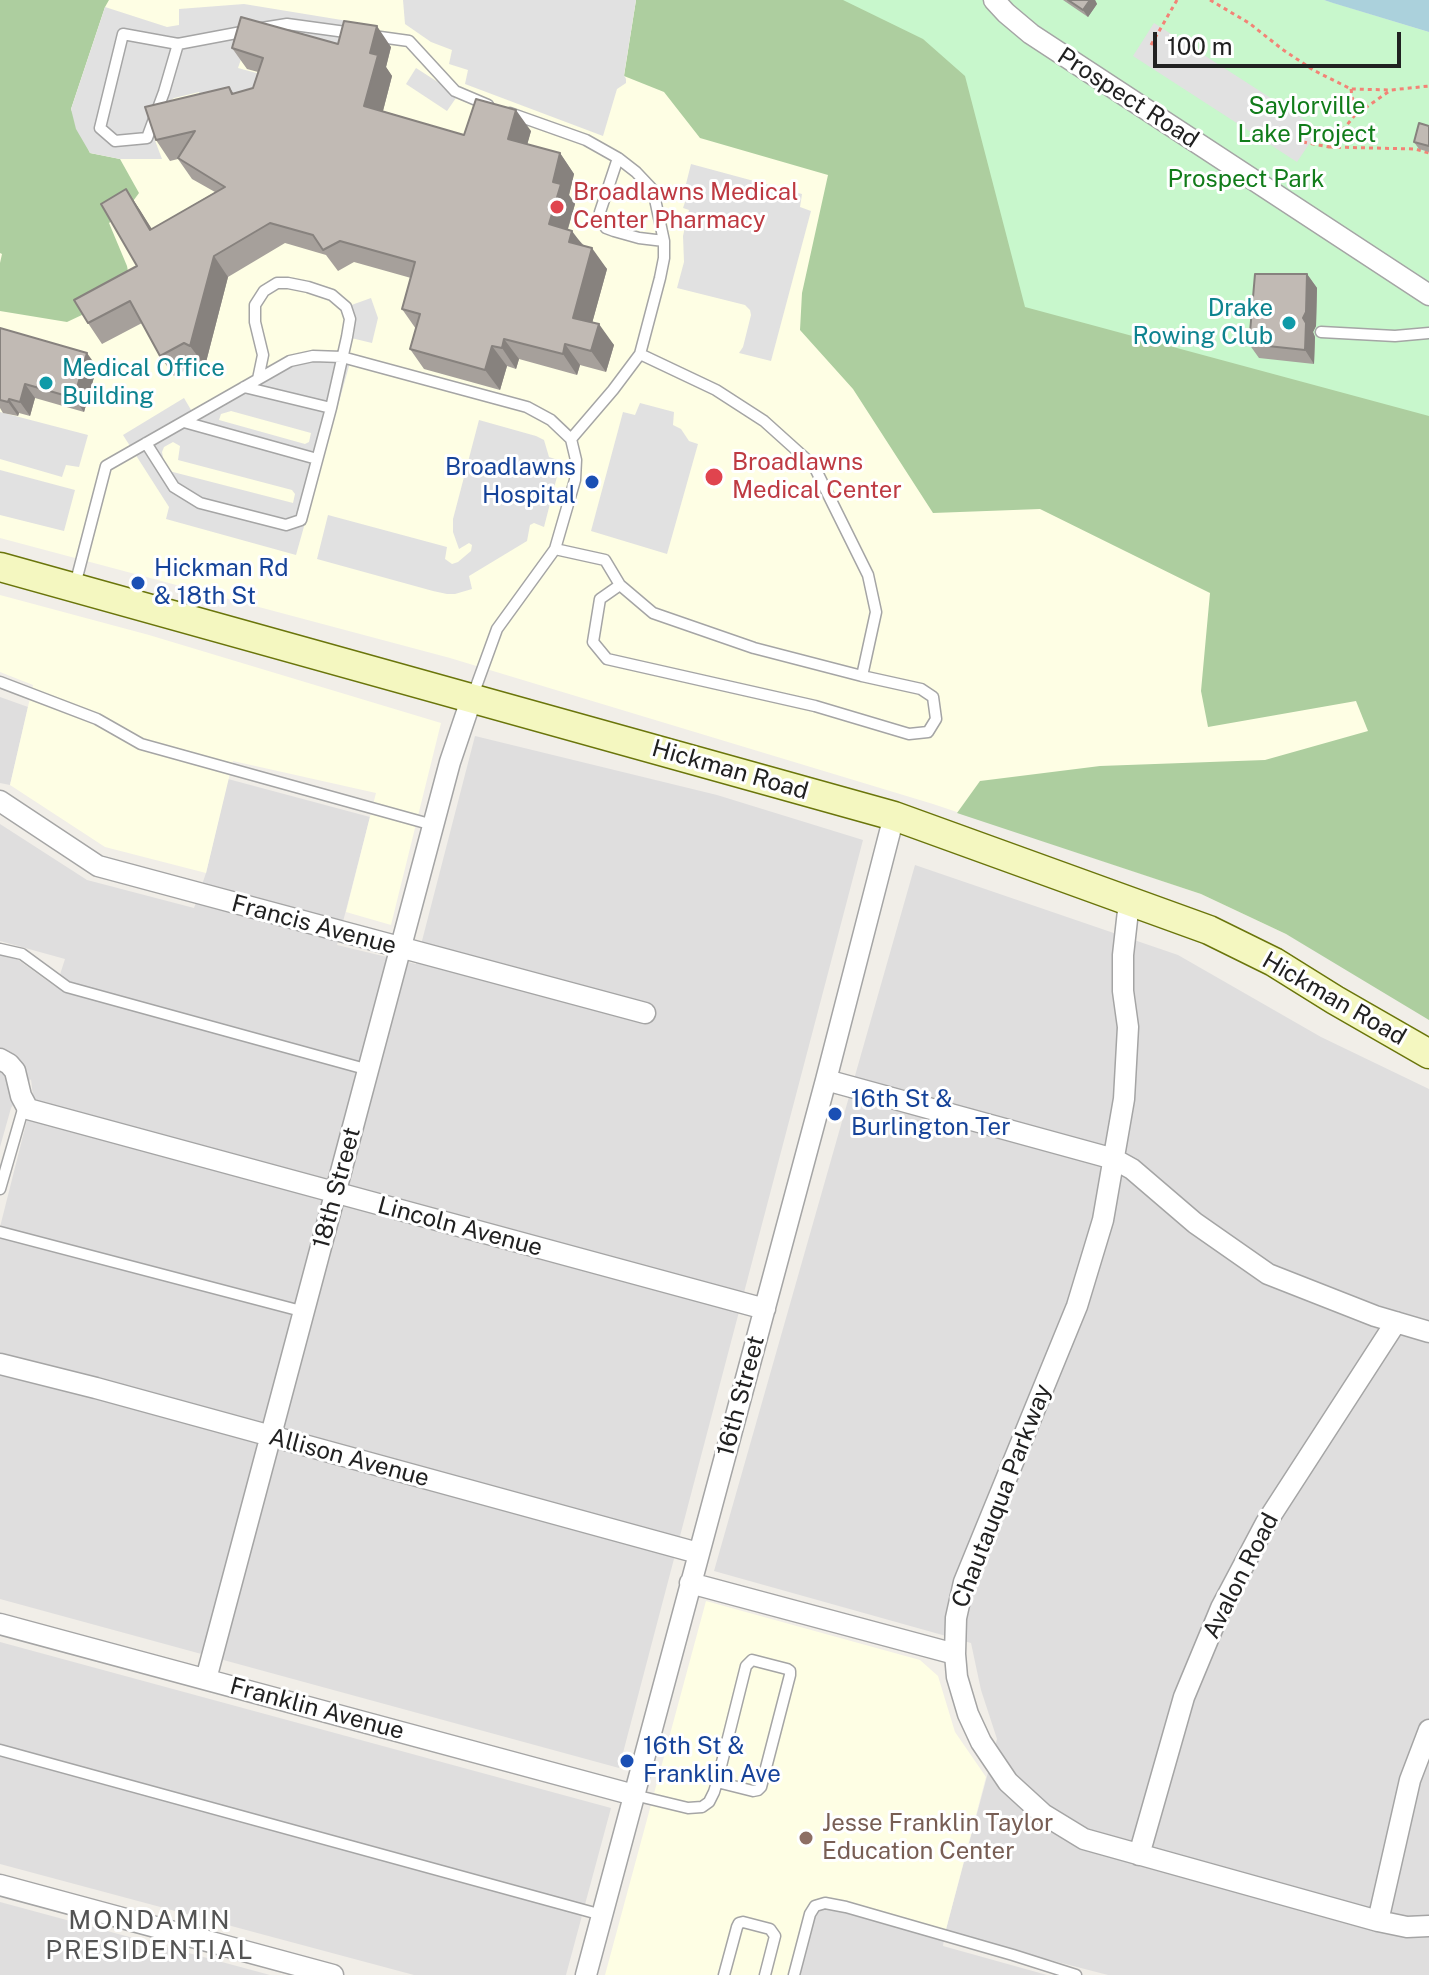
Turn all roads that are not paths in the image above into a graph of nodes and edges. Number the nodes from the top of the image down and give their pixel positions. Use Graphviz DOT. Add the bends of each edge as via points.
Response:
graph roads {
  1 [pos="994,0"];
  2 [pos="178,44"];
  3 [pos="618,158"];
  4 [pos="664,241"];
  5 [pos="1429,295"];
  6 [pos="1321,332"];
  7 [pos="1429,333"];
  8 [pos="640,354"];
  9 [pos="342,357"];
  10 [pos="258,379"];
  11 [pos="244,387"];
  12 [pos="331,408"];
  13 [pos="184,422"];
  14 [pos="571,439"];
  15 [pos="146,443"];
  16 [pos="317,459"];
  17 [pos="555,549"];
  18 [pos="0,567"];
  19 [pos="620,585"];
  20 [pos="74,587"];
  21 [pos="862,676"];
  22 [pos="0,682"];
  23 [pos="472,697"];
  24 [pos="0,801"];
  25 [pos="894,816"];
  26 [pos="434,825"];
  27 [pos="1129,902"];
  28 [pos="401,948"];
  29 [pos="0,949"];
  30 [pos="645,1013"];
  31 [pos="1429,1054"];
  32 [pos="0,1059"];
  33 [pos="369,1070"];
  34 [pos="826,1080"];
  35 [pos="25,1104"];
  36 [pos="1114,1159"];
  37 [pos="0,1189"];
  38 [pos="336,1193"];
  39 [pos="0,1232"];
  40 [pos="765,1309"];
  41 [pos="305,1312"];
  42 [pos="1396,1322"];
  43 [pos="1429,1332"];
  44 [pos="0,1364"];
  45 [pos="271,1436"];
  46 [pos="698,1553"];
  47 [pos="690,1583"];
  48 [pos="0,1624"];
  49 [pos="955,1654"];
  50 [pos="206,1679"];
  51 [pos="1429,1730"];
  52 [pos="0,1750"];
  53 [pos="717,1782"];
  54 [pos="634,1795"];
  55 [pos="1139,1855"];
  56 [pos="0,1885"];
  57 [pos="602,1915"];
  58 [pos="1378,1921"];
  59 [pos="1429,1926"];
  60 [pos="333,1975"];
  61 [pos="586,1975"];
  62 [pos="724,1975"];
  63 [pos="765,1975"];
  64 [pos="794,1975"];
  65 [pos="1076,1975"];
  1 -- 5 [label="street, Prospect Road" via="1031,34"];
  2 -- 2 [label="lane" via="123,34 100,128 115,141 147,138"];
  2 -- 3 [label="lane" via="287,24 409,41 455,91 586,140"];
  3 -- 4 [label="lane" via="653,190"];
  3 -- 4 [label="lane" via="601,221 614,231"];
  4 -- 8 [label="lane"];
  6 -- 7 [label="lane"];
  8 -- 14 [label="lane"];
  8 -- 21 [label="lane" via="716,390 764,421 814,466 868,575 876,612"];
  9 -- 10 [label="lane" via="290,361"];
  9 -- 10 [label="lane" via="350,319 346,307 332,295 277,283 255,305 263,355"];
  9 -- 12 [label="lane"];
  9 -- 14 [label="lane" via="527,407"];
  10 -- 11 [label="lane"];
  11 -- 12 [label="lane"];
  11 -- 13 [label="lane"];
  12 -- 16 [label="lane"];
  13 -- 15 [label="lane"];
  13 -- 16 [label="lane"];
  14 -- 17 [label="lane" via="575,480"];
  15 -- 16 [label="lane" via="174,487 200,503 286,525 301,520"];
  15 -- 20 [label="lane" via="106,466"];
  17 -- 19 [label="lane" via="605,560"];
  17 -- 23 [label="lane" via="497,629"];
  18 -- 20 [label="main road, Hickman Road"];
  19 -- 21 [label="lane" via="653,613 754,648"];
  19 -- 21 [label="lane" via="600,599 593,642 607,659 815,706 909,734 928,732 936,719 933,697 921,689"];
  20 -- 23 [label="main road, Hickman Road"];
  22 -- 26 [label="lane" via="97,719 141,744"];
  23 -- 25 [label="main road, Hickman Road"];
  23 -- 26 [label="street, 18th Street"];
  24 -- 28 [label="street, Francis Avenue" via="98,866"];
  25 -- 27 [label="main road, Hickman Road"];
  25 -- 34 [label="street, 16th Street"];
  26 -- 28 [label="street, 18th Street"];
  27 -- 31 [label="main road, Hickman Road" via="1209,930 1274,962"];
  27 -- 36 [label="street, Chautauqua Parkway" via="1123,955 1128,1027 1124,1099"];
  28 -- 30 [label="street, Francis Avenue"];
  28 -- 33 [label="street, 18th Street"];
  29 -- 33 [label="lane" via="22,954 67,987"];
  32 -- 35 [label="street" via="15,1071"];
  33 -- 38 [label="street, 18th Street"];
  34 -- 36 [label="street"];
  34 -- 40 [label="street, 16th Street"];
  35 -- 37 [label="lane"];
  35 -- 38 [label="street, Lincoln Avenue"];
  36 -- 42 [label="street" via="1268,1274"];
  36 -- 49 [label="street, Chautauqua Parkway" via="1103,1220 1077,1306 964,1582"];
  38 -- 40 [label="street, Lincoln Avenue"];
  38 -- 41 [label="street, 18th Street"];
  39 -- 41 [label="lane"];
  40 -- 46 [label="street, 16th Street"];
  41 -- 45 [label="street, 18th Street"];
  42 -- 43 [label="street"];
  42 -- 55 [label="street, Avalon Road" via="1266,1523 1221,1608 1184,1697"];
  44 -- 45 [label="street, Allison Avenue"];
  45 -- 46 [label="street, Allison Avenue"];
  45 -- 50 [label="street, 18th Street"];
  46 -- 47 [label="street, 16th Street"];
  47 -- 49 [label="street"];
  47 -- 54 [label="street, 16th Street"];
  48 -- 50 [label="street, Franklin Avenue"];
  49 -- 55 [label="street, Chautauqua Parkway" via="968,1714 1008,1782 1043,1814 1084,1839"];
  50 -- 54 [label="street, Franklin Avenue"];
  51 -- 58 [label="street" via="1410,1780"];
  52 -- 57 [label="lane"];
  53 -- 53 [label="lane" via="746,1666 752,1660 787,1669 790,1675 761,1787 753,1791"];
  53 -- 54 [label="lane" via="702,1807"];
  54 -- 57 [label="street, 16th Street"];
  55 -- 58 [label="street, Chautauqua Parkway"];
  56 -- 60 [label="street"];
  57 -- 61 [label="street, 16th Street"];
  58 -- 59 [label="street, Chautauqua Parkway"];
  62 -- 63 [label="lane" via="743,1922 770,1929 775,1936"];
  64 -- 65 [label="lane" via="810,1914 825,1903"];
}
